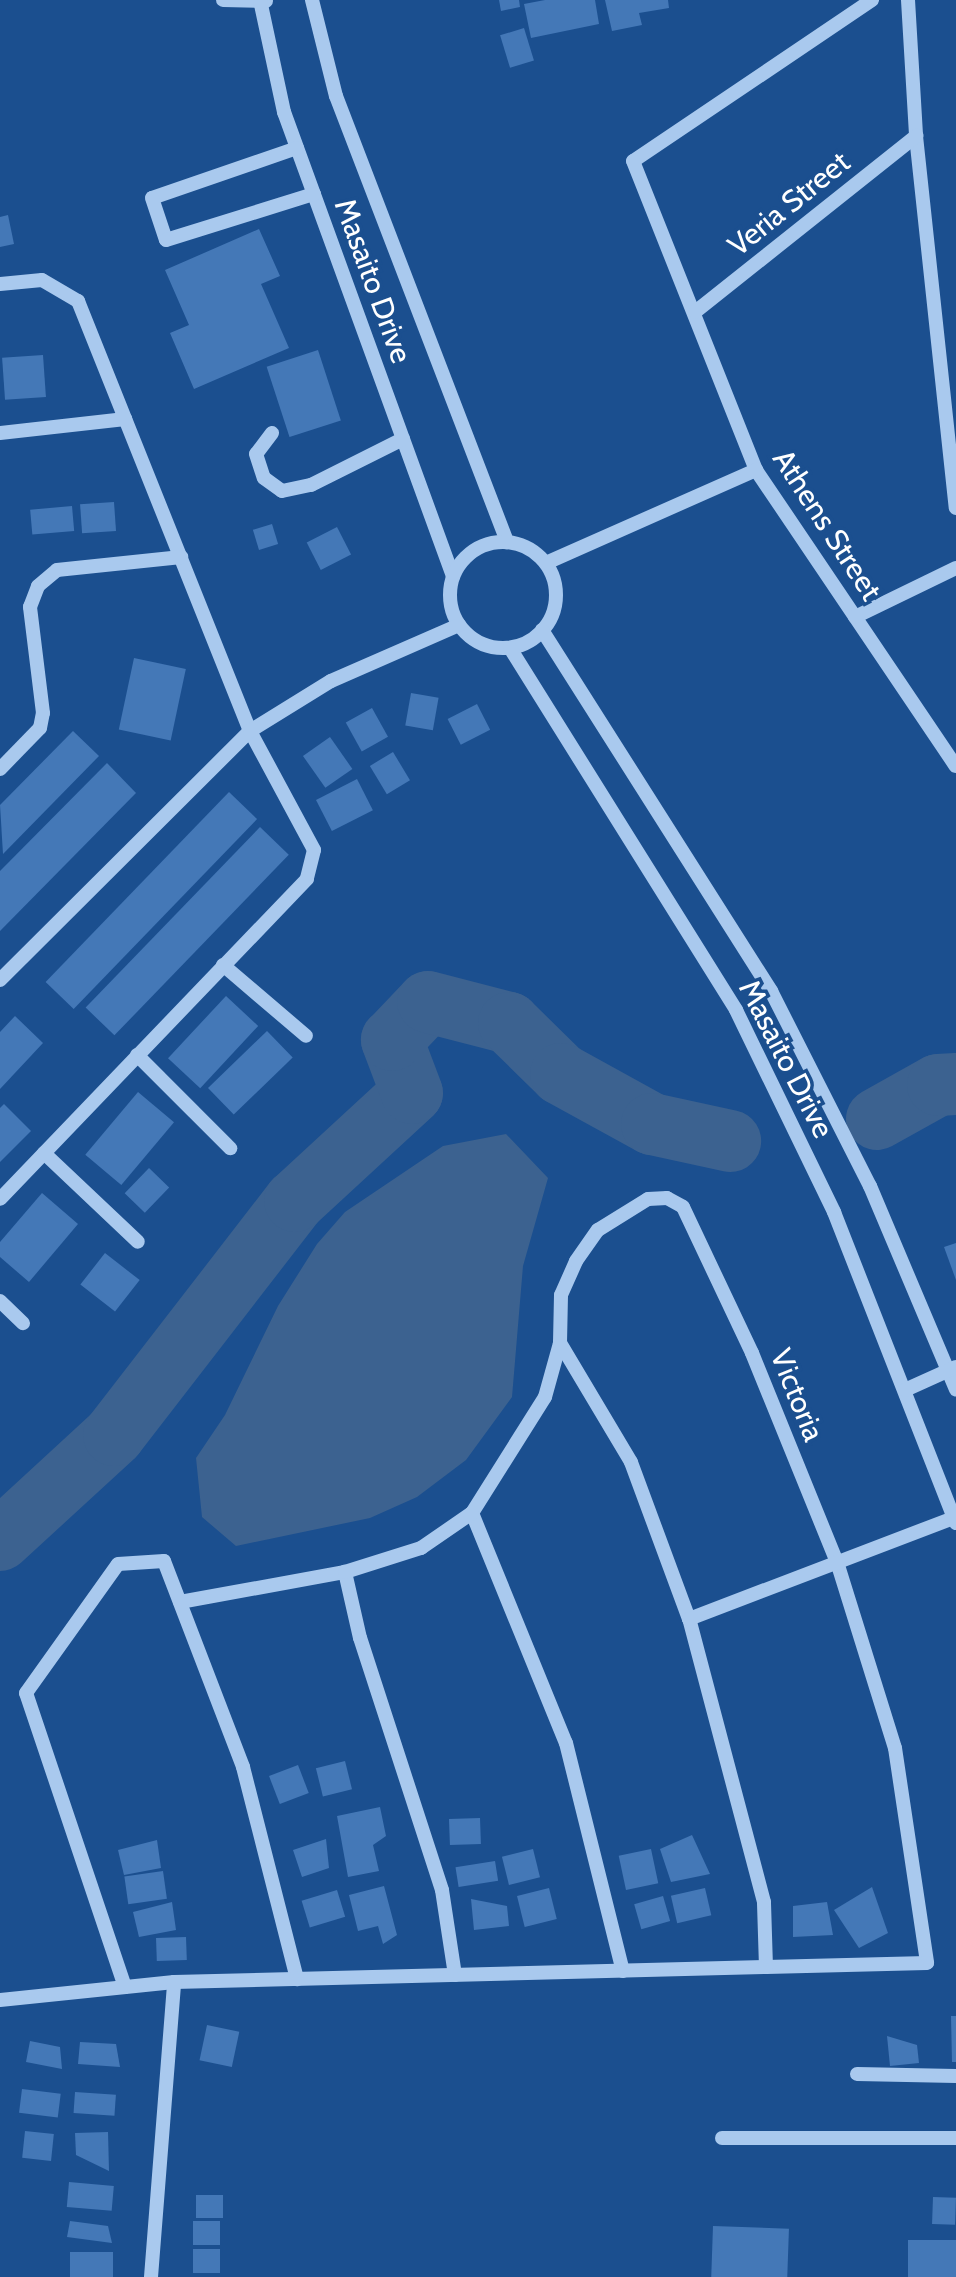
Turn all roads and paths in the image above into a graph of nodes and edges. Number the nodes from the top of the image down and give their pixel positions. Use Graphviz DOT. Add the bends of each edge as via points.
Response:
graph roads {
  1 [pos="223,0"];
  2 [pos="312,0"];
  3 [pos="872,0"];
  4 [pos="908,0"];
  5 [pos="263,1"];
  6 [pos="916,136"];
  7 [pos="297,148"];
  8 [pos="314,194"];
  9 [pos="0,284"];
  10 [pos="695,312"];
  11 [pos="125,419"];
  12 [pos="0,433"];
  13 [pos="272,433"];
  14 [pos="403,439"];
  15 [pos="756,470"];
  16 [pos="956,508"];
  17 [pos="507,542"];
  18 [pos="181,557"];
  19 [pos="546,563"];
  20 [pos="956,568"];
  21 [pos="453,576"];
  22 [pos="855,617"];
  23 [pos="459,625"];
  24 [pos="542,630"];
  25 [pos="510,648"];
  26 [pos="250,731"];
  27 [pos="956,766"];
  28 [pos="0,769"];
  29 [pos="223,965"];
  30 [pos="0,980"];
  31 [pos="306,1036"];
  32 [pos="137,1055"];
  33 [pos="230,1148"];
  34 [pos="44,1153"];
  35 [pos="0,1199"];
  36 [pos="138,1242"];
  37 [pos="0,1301"];
  38 [pos="23,1323"];
  39 [pos="560,1343"];
  40 [pos="953,1369"];
  41 [pos="905,1390"];
  42 [pos="956,1390"];
  43 [pos="472,1513"];
  44 [pos="955,1519"];
  45 [pos="837,1562"];
  46 [pos="345,1572"];
  47 [pos="180,1602"];
  48 [pos="689,1619"];
  49 [pos="766,1967"];
  50 [pos="623,1971"];
  51 [pos="455,1975"];
  52 [pos="297,1979"];
  53 [pos="174,1982"];
  54 [pos="125,1987"];
  55 [pos="0,2000"];
  56 [pos="857,2074"];
  57 [pos="956,2076"];
  58 [pos="722,2138"];
  59 [pos="956,2138"];
  60 [pos="151,2277"];
  1 -- 5 [label="street"];
  2 -- 17 [label="street, Masaito Drive" via="336,96"];
  3 -- 10 [label="street, Athens Street" via="633,161"];
  4 -- 6 [label="street"];
  5 -- 7 [label="street, Masaito Drive"];
  6 -- 10 [label="street, Veria Street"];
  6 -- 16 [label="street"];
  7 -- 8 [label="street, Masaito Drive"];
  7 -- 8 [label="street" via="152,198 166,240"];
  8 -- 14 [label="street, Masaito Drive"];
  9 -- 11 [label="street" via="42,280 78,301"];
  10 -- 15 [label="street, Athens Street"];
  11 -- 12 [label="street"];
  11 -- 18 [label="street"];
  13 -- 14 [label="street" via="256,454 264,478 282,491 311,485"];
  14 -- 21 [label="street, Masaito Drive"];
  15 -- 19 [label="street"];
  15 -- 22 [label="street, Athens Street"];
  17 -- 19 [label="street" via="522,545"];
  17 -- 21 [label="street" via="475,549"];
  18 -- 26 [label="street"];
  18 -- 28 [label="street" via="57,570 38,586 30,607 43,713 40,728"];
  19 -- 24 [label="street" via="553,576 555,605"];
  20 -- 22 [label="street"];
  21 -- 23 [label="street" via="450,592"];
  22 -- 27 [label="street, Athens Street"];
  23 -- 25 [label="street" via="482,644"];
  23 -- 26 [label="street" via="331,681"];
  24 -- 25 [label="street"];
  24 -- 40 [label="street, Masaito Drive" via="771,991 870,1186"];
  25 -- 41 [label="street, Masaito Drive" via="736,1010 834,1212"];
  26 -- 29 [label="street" via="314,850 307,879"];
  26 -- 30 [label="street"];
  29 -- 31 [label="street"];
  29 -- 32 [label="street"];
  32 -- 33 [label="street"];
  32 -- 34 [label="street"];
  34 -- 35 [label="street"];
  34 -- 36 [label="street"];
  37 -- 38 [label="street"];
  39 -- 43 [label="street" via="545,1397"];
  39 -- 45 [label="street, Victoria" via="561,1295 598,1230 648,1199 667,1198 683,1207 752,1353"];
  39 -- 48 [label="street" via="631,1462"];
  40 -- 41 [label="street"];
  40 -- 42 [label="street, Masaito Drive"];
  41 -- 44 [label="street, Masaito Drive"];
  43 -- 46 [label="street" via="421,1548"];
  43 -- 50 [label="street" via="566,1743"];
  44 -- 45 [label="street"];
  45 -- 48 [label="street"];
  45 -- 49 [label="street, Victoria" via="895,1748 927,1963"];
  46 -- 47 [label="street"];
  46 -- 51 [label="street" via="360,1638 442,1890"];
  47 -- 52 [label="street" via="243,1767"];
  47 -- 54 [label="street" via="164,1561 118,1564 26,1693"];
  48 -- 49 [label="street" via="764,1902"];
  49 -- 50 [label="street"];
  50 -- 51 [label="street"];
  51 -- 52 [label="street"];
  52 -- 53 [label="street"];
  53 -- 54 [label="street"];
  53 -- 60 [label="street"];
  54 -- 55 [label="street"];
  56 -- 57 [label="street"];
  58 -- 59 [label="street"];
}
